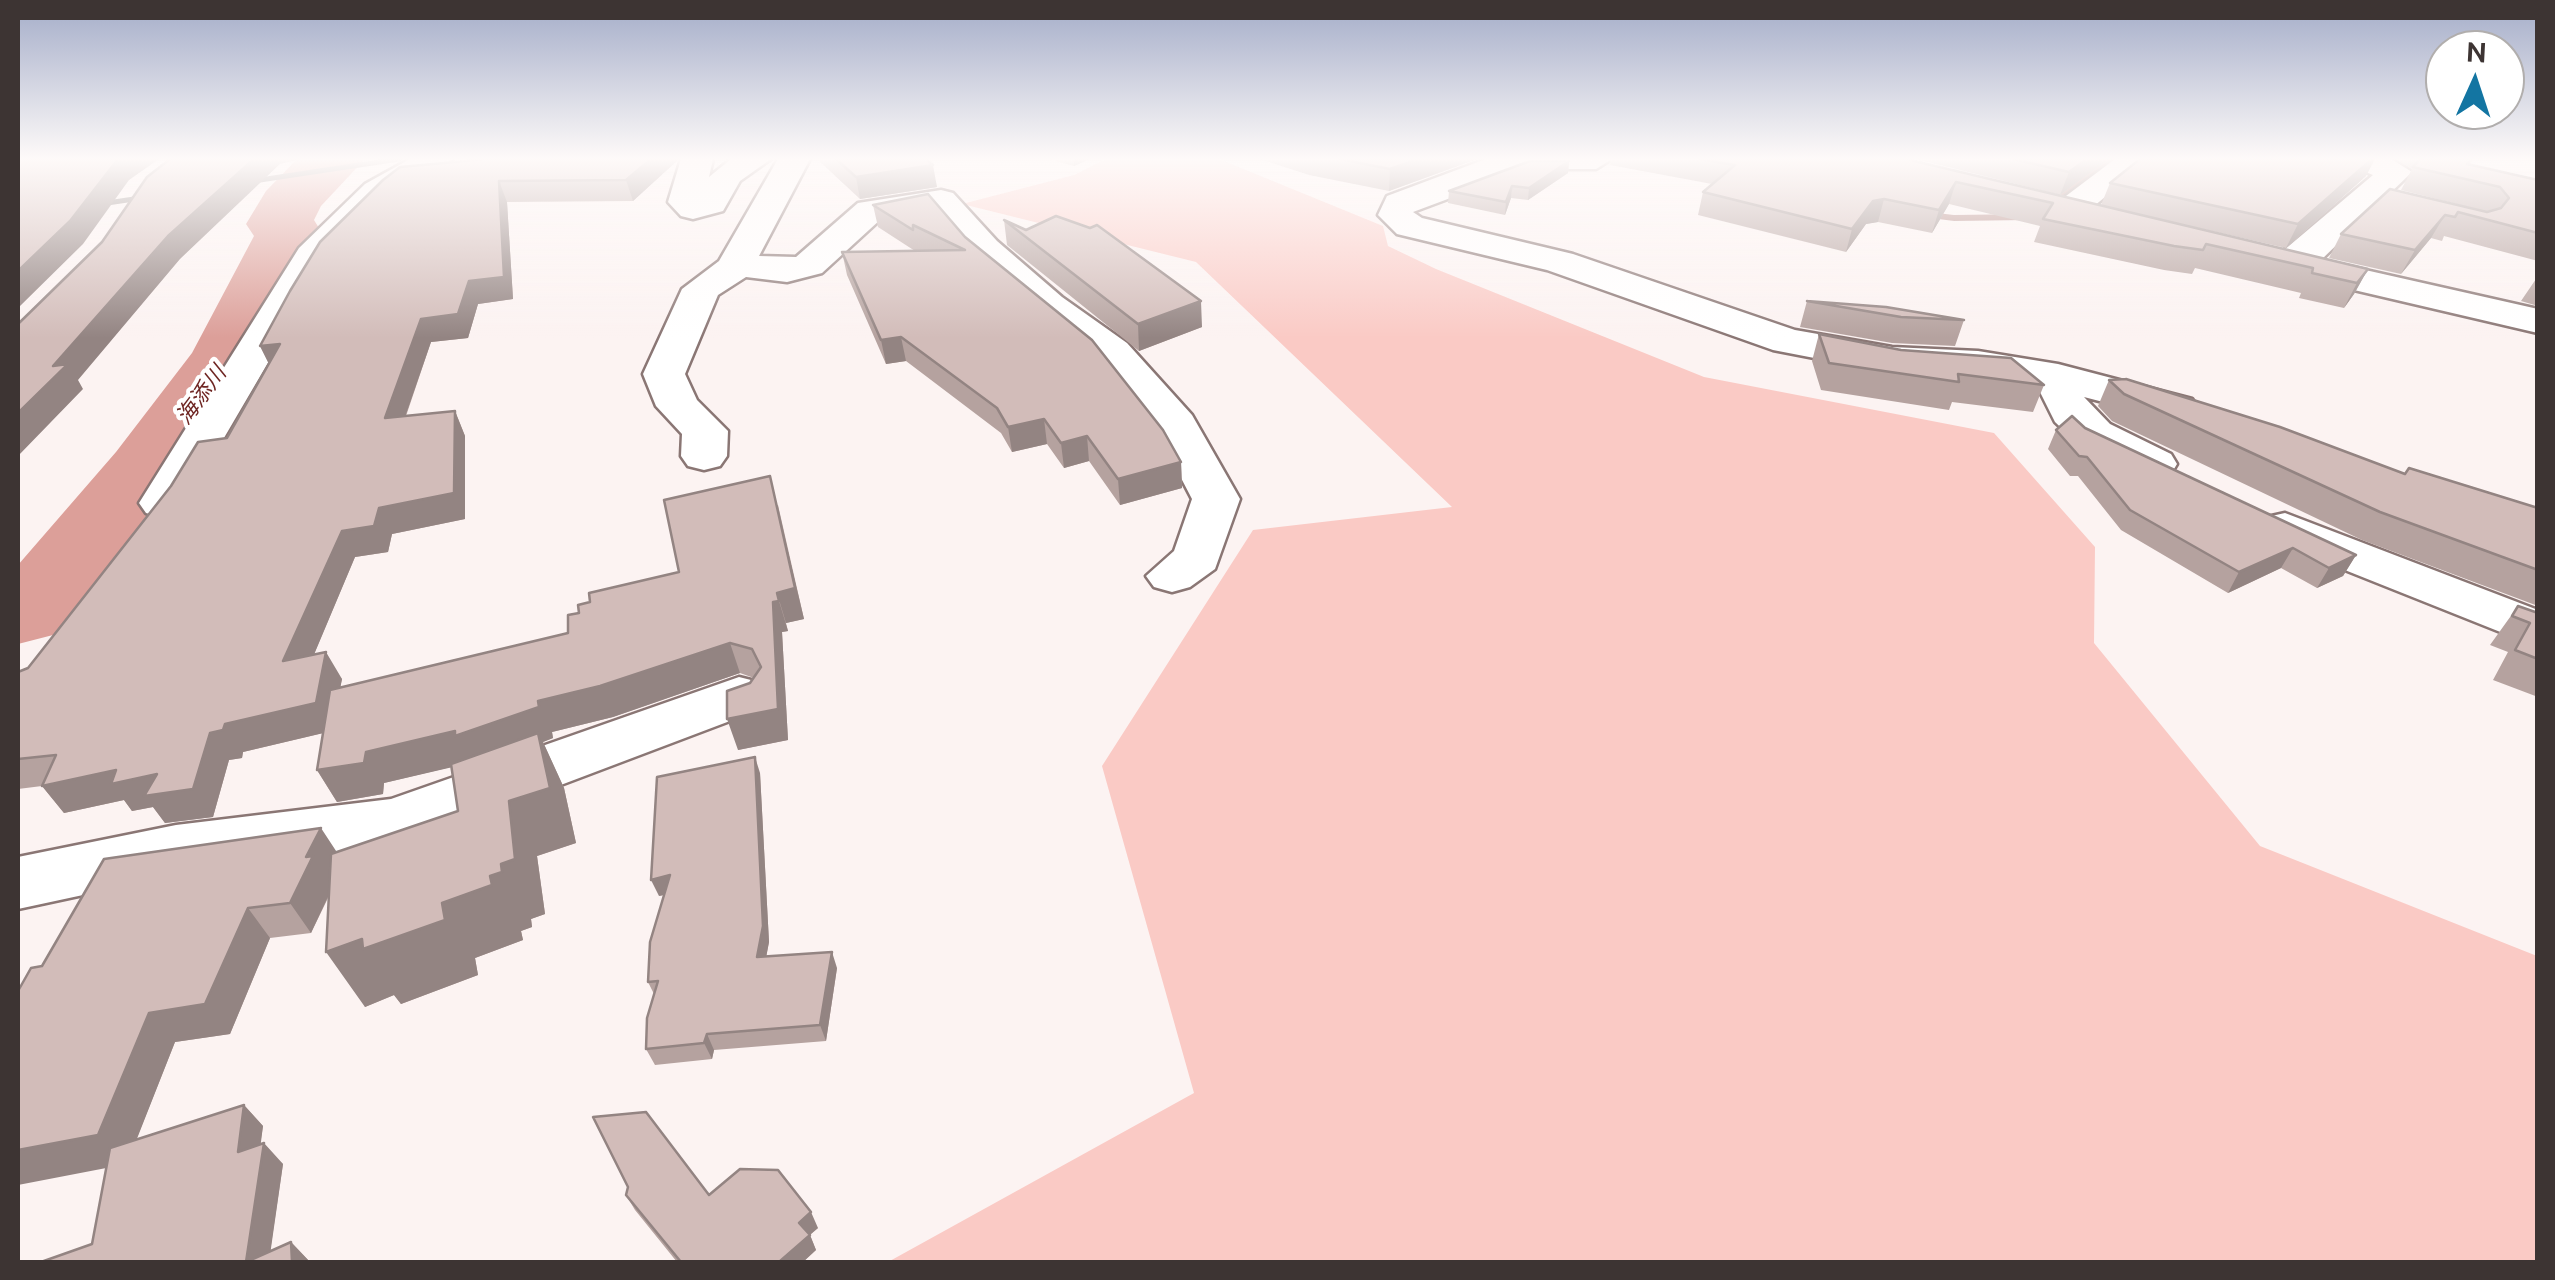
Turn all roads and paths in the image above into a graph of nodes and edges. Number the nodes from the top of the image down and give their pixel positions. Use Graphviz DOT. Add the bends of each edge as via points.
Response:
graph roads {
  1 [pos="346,219"];
  2 [pos="763,219"];
  3 [pos="860,219"];
  4 [pos="959,219"];
  5 [pos="1400,219"];
  6 [pos="2099,219"];
  7 [pos="2345,219"];
  8 [pos="2109,222"];
  9 [pos="2248,254"];
  10 [pos="739,265"];
  11 [pos="2294,265"];
  12 [pos="2538,321"];
  13 [pos="2058,377"];
  14 [pos="2218,421"];
  15 [pos="704,456"];
  16 [pos="2196,486"];
  17 [pos="2246,510"];
  18 [pos="132,541"];
  19 [pos="1172,576"];
  20 [pos="2538,630"];
  21 [pos="740,696"];
  22 [pos="18,882"];
  1 -- 18 [label="street" via="312,256 167,499"];
  2 -- 10 [label="street"];
  3 -- 10 [label="street" via="809,265 788,271"];
  4 -- 19 [label="street" via="1010,271 1112,352 1176,425 1216,499 1196,558"];
  5 -- 13 [label="street" via="1560,262 1787,341 1892,360"];
  6 -- 8 [label="street"];
  7 -- 11 [label="street"];
  9 -- 11 [label="street"];
  10 -- 15 [label="street" via="701,289 664,374 678,406 705,431"];
  11 -- 12 [label="street"];
  13 -- 14 [label="street"];
  13 -- 16 [label="street" via="2071,414 2094,434"];
  17 -- 20 [label="street"];
  21 -- 22 [label="street" via="396,822 176,850"];
}
